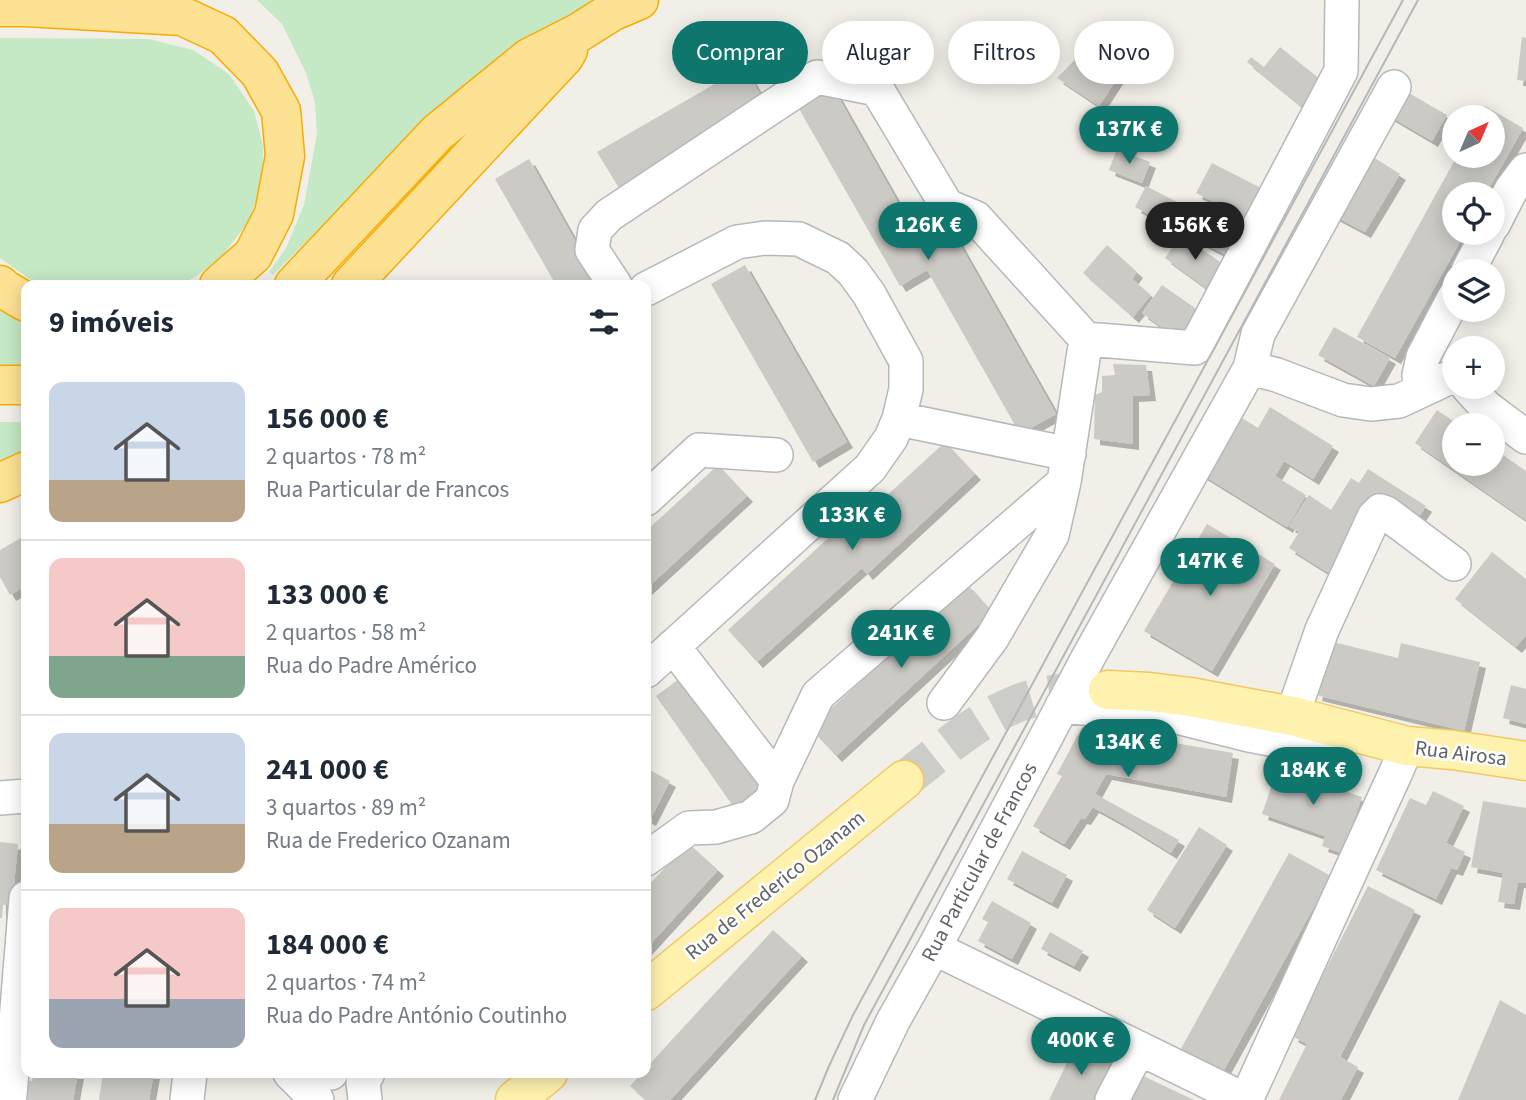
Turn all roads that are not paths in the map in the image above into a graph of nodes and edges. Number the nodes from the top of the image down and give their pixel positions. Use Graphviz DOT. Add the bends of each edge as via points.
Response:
graph roads {
  1 [pos="639,0"];
  2 [pos="1342,1"];
  3 [pos="0,7"];
  4 [pos="578,33"];
  5 [pos="1394,87"];
  6 [pos="1526,170"];
  7 [pos="1505,202"];
  8 [pos="225,280"];
  9 [pos="299,280"];
  10 [pos="356,280"];
  11 [pos="612,280"];
  12 [pos="0,285"];
  13 [pos="651,286"];
  14 [pos="21,299"];
  15 [pos="1442,321"];
  16 [pos="1086,339"];
  17 [pos="1250,368"];
  18 [pos="1442,381"];
  19 [pos="21,385"];
  20 [pos="0,386"];
  21 [pos="1410,396"];
  22 [pos="1479,399"];
  23 [pos="899,419"];
  24 [pos="1526,437"];
  25 [pos="776,455"];
  26 [pos="1067,468"];
  27 [pos="21,473"];
  28 [pos="0,482"];
  29 [pos="651,494"];
  30 [pos="1454,564"];
  31 [pos="673,646"];
  32 [pos="651,666"];
  33 [pos="1108,690"];
  34 [pos="944,703"];
  35 [pos="1062,706"];
  36 [pos="1292,716"];
  37 [pos="1346,730"];
  38 [pos="1407,746"];
  39 [pos="1526,761"];
  40 [pos="904,780"];
  41 [pos="777,781"];
  42 [pos="21,796"];
  43 [pos="0,798"];
  44 [pos="651,855"];
  45 [pos="934,948"];
  46 [pos="21,960"];
  47 [pos="651,987"];
  48 [pos="1139,1048"];
  49 [pos="189,1078"];
  50 [pos="295,1078"];
  51 [pos="365,1078"];
  52 [pos="542,1078"];
  53 [pos="7,1100"];
  54 [pos="187,1100"];
  55 [pos="317,1100"];
  56 [pos="365,1100"];
  57 [pos="516,1100"];
  58 [pos="855,1100"];
  59 [pos="1112,1100"];
  60 [pos="1246,1100"];
  1 -- 4 [label="highway"];
  2 -- 16 [label="street" via="1341,71 1195,348"];
  3 -- 8 [label="highway" via="182,16 223,35 260,73 281,111 285,156 274,214 253,255"];
  4 -- 9 [label="highway" via="529,58 437,134"];
  4 -- 10 [label="highway" via="564,57"];
  5 -- 17 [label="street, Rua Particular de Francos" via="1258,334"];
  6 -- 7 [label="street"];
  11 -- 16 [label="street" via="592,250 595,230 609,215 817,77 877,89 947,206 976,218"];
  12 -- 14 [label="highway"];
  13 -- 23 [label="street" via="737,242 799,239 838,258 869,294 906,361"];
  15 -- 21 [label="street"];
  16 -- 26 [label="street"];
  17 -- 21 [label="street" via="1343,400 1371,404"];
  17 -- 35 [label="street, Rua Particular de Francos"];
  18 -- 21 [label="street"];
  19 -- 20 [label="highway"];
  22 -- 24 [label="street"];
  23 -- 26 [label="street"];
  23 -- 31 [label="street" via="870,468"];
  25 -- 29 [label="street" via="699,450"];
  26 -- 34 [label="street" via="1052,535 992,638"];
  26 -- 41 [label="street" via="818,695"];
  27 -- 28 [label="highway"];
  30 -- 36 [label="street" via="1380,511 1322,630"];
  31 -- 32 [label="street"];
  31 -- 41 [label="street"];
  33 -- 36 [label="main road, Rua Airosa" via="1176,695"];
  35 -- 37 [label="street" via="1177,717 1323,749"];
  35 -- 45 [label="street, Rua Particular de Francos"];
  36 -- 37 [label="main road, Rua Airosa"];
  37 -- 38 [label="main road, Rua Airosa"];
  38 -- 39 [label="main road, Rua Airosa"];
  38 -- 60 [label="street"];
  40 -- 47 [label="main road, Rua de Frederico Ozanam"];
  41 -- 44 [label="street" via="772,800 751,817 716,827 689,828"];
  42 -- 43 [label="street"];
  45 -- 48 [label="street"];
  45 -- 58 [label="street, Rua Particular de Francos"];
  46 -- 53 [label="street"];
  48 -- 59 [label="street"];
  48 -- 60 [label="street"];
  49 -- 54 [label="street"];
  50 -- 55 [label="street"];
  51 -- 56 [label="street"];
  52 -- 57 [label="main road"];
}
